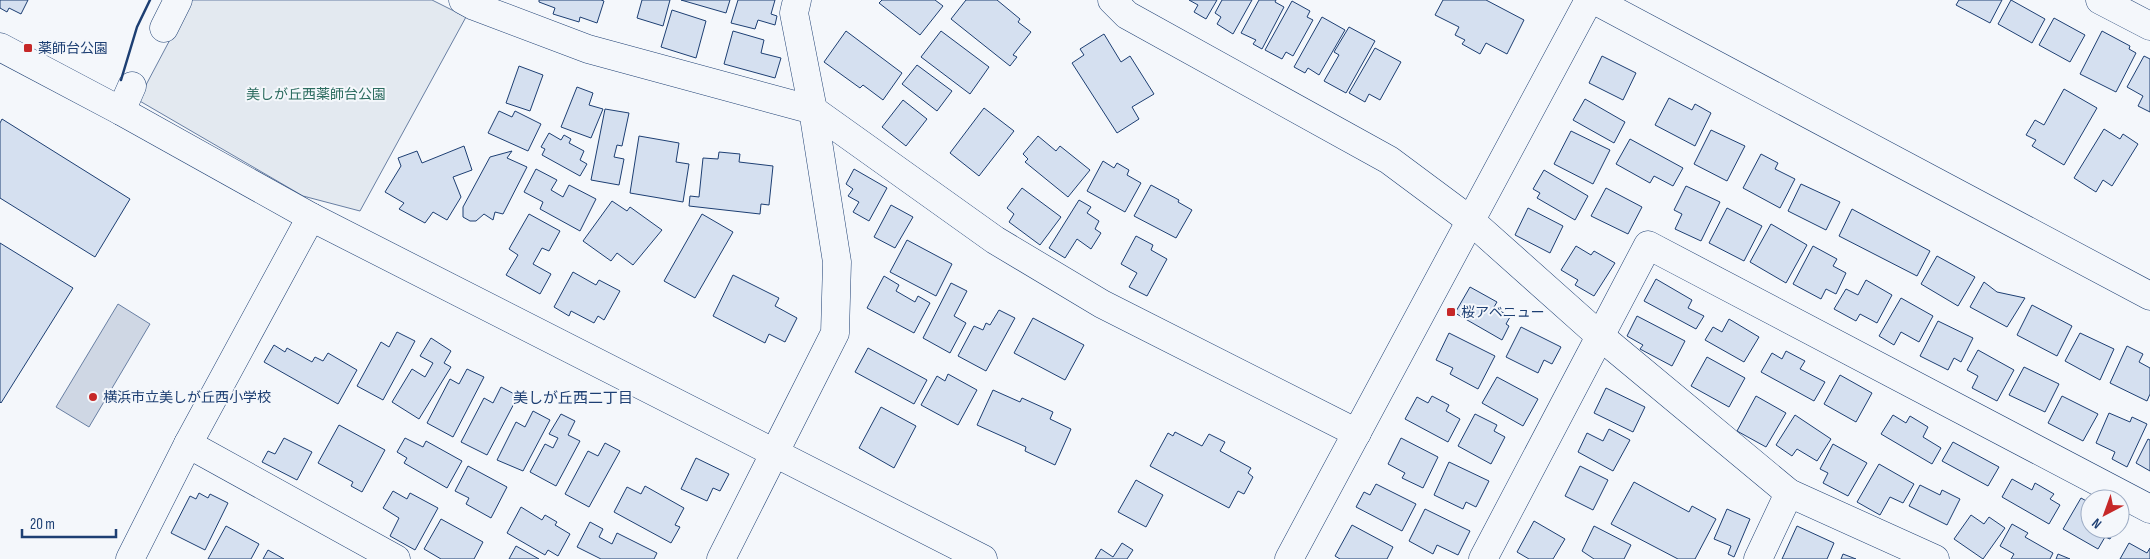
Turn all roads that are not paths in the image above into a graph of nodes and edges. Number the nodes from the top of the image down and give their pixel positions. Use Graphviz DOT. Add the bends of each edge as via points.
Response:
graph roads {
  1 [pos="178,0"];
  2 [pos="463,0"];
  3 [pos="796,0"];
  4 [pos="1112,0"];
  5 [pos="1589,0"];
  6 [pos="1594,0"];
  7 [pos="2100,0"];
  8 [pos="2150,26"];
  9 [pos="164,28"];
  10 [pos="0,47"];
  11 [pos="132,86"];
  12 [pos="813,110"];
  13 [pos="121,111"];
  14 [pos="311,217"];
  15 [pos="1471,221"];
  16 [pos="2150,296"];
  17 [pos="1600,336"];
  18 [pos="1357,433"];
  19 [pos="188,444"];
  20 [pos="775,453"];
  21 [pos="1789,494"];
  22 [pos="2150,508"];
  23 [pos="130,559"];
  24 [pos="396,559"];
  25 [pos="721,559"];
  26 [pos="983,559"];
  27 [pos="1289,559"];
  28 [pos="1483,559"];
  29 [pos="1758,559"];
  30 [pos="1935,559"];
  1 -- 9 [label="street"];
  2 -- 12 [label="street" via="588,49"];
  3 -- 12 [label="street" via="794,13"];
  4 -- 15 [label="street" via="1127,15 1389,160"];
  5 -- 15 [label="street"];
  6 -- 16 [label="street"];
  7 -- 8 [label="street"];
  10 -- 13 [label="street"];
  11 -- 13 [label="street"];
  12 -- 18 [label="street" via="995,240 1102,304"];
  12 -- 20 [label="street" via="838,262 835,333"];
  13 -- 14 [label="street"];
  14 -- 19 [label="street"];
  14 -- 20 [label="street"];
  15 -- 17 [label="street"];
  15 -- 18 [label="street"];
  17 -- 21 [label="street"];
  17 -- 22 [label="street" via="1648,245"];
  17 -- 28 [label="street"];
  18 -- 27 [label="street"];
  19 -- 23 [label="street"];
  19 -- 24 [label="street"];
  20 -- 25 [label="street"];
  20 -- 26 [label="street"];
  21 -- 29 [label="street"];
  21 -- 30 [label="street"];
}
